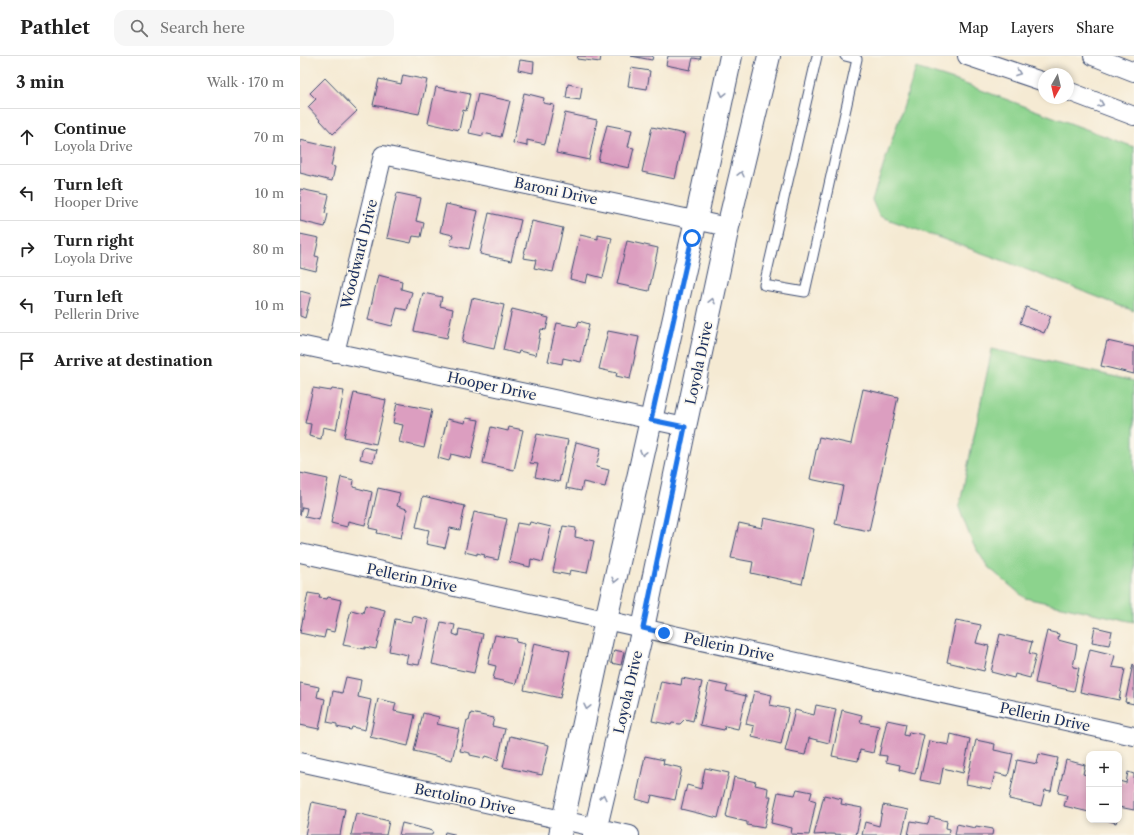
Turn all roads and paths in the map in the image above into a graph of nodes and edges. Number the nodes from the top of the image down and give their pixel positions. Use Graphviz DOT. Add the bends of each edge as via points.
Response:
graph roads {
  1 [pos="731,56"];
  2 [pos="768,56"];
  3 [pos="816,56"];
  4 [pos="845,56"];
  5 [pos="967,56"];
  6 [pos="1093,56"];
  7 [pos="1134,72"];
  8 [pos="1038,80"];
  9 [pos="1074,93"];
  10 [pos="1134,116"];
  11 [pos="383,155"];
  12 [pos="696,220"];
  13 [pos="728,227"];
  14 [pos="300,345"];
  15 [pos="334,353"];
  16 [pos="651,420"];
  17 [pos="685,427"];
  18 [pos="300,553"];
  19 [pos="606,620"];
  20 [pos="643,628"];
  21 [pos="1134,736"];
  22 [pos="300,762"];
  23 [pos="562,828"];
  24 [pos="595,831"];
  25 [pos="630,835"];
  1 -- 12 [label="main road, one-way"];
  13 -- 2 [label="main road, Loyola Drive, one-way"];
  3 -- 4 [label="lane" via="764,285 806,292 857,59"];
  5 -- 8 [label="street, one-way"];
  6 -- 7 [label="street"];
  9 -- 10 [label="street, one-way"];
  11 -- 12 [label="street, Baroni Drive"];
  11 -- 15 [label="street, Woodward Drive"];
  12 -- 13 [label="street, Baroni Drive"];
  12 -- 16 [label="main road"];
  17 -- 13 [label="main road, Loyola Drive, one-way"];
  14 -- 15 [label="street, Hooper Drive"];
  15 -- 16 [label="street, Hooper Drive"];
  16 -- 17 [label="street, Hooper Drive"];
  16 -- 19 [label="main road, one-way"];
  17 -- 20 [label="main road, Loyola Drive"];
  18 -- 19 [label="street, Pellerin Drive"];
  19 -- 20 [label="street, Pellerin Drive"];
  19 -- 23 [label="main road, one-way"];
  20 -- 21 [label="street, Pellerin Drive"];
  24 -- 20 [label="main road, Loyola Drive, one-way"];
  22 -- 23 [label="street, Bertolino Drive"];
  23 -- 24 [label="street, Bertolino Drive"];
  24 -- 25 [label="street, Bertolino Drive"];
}
